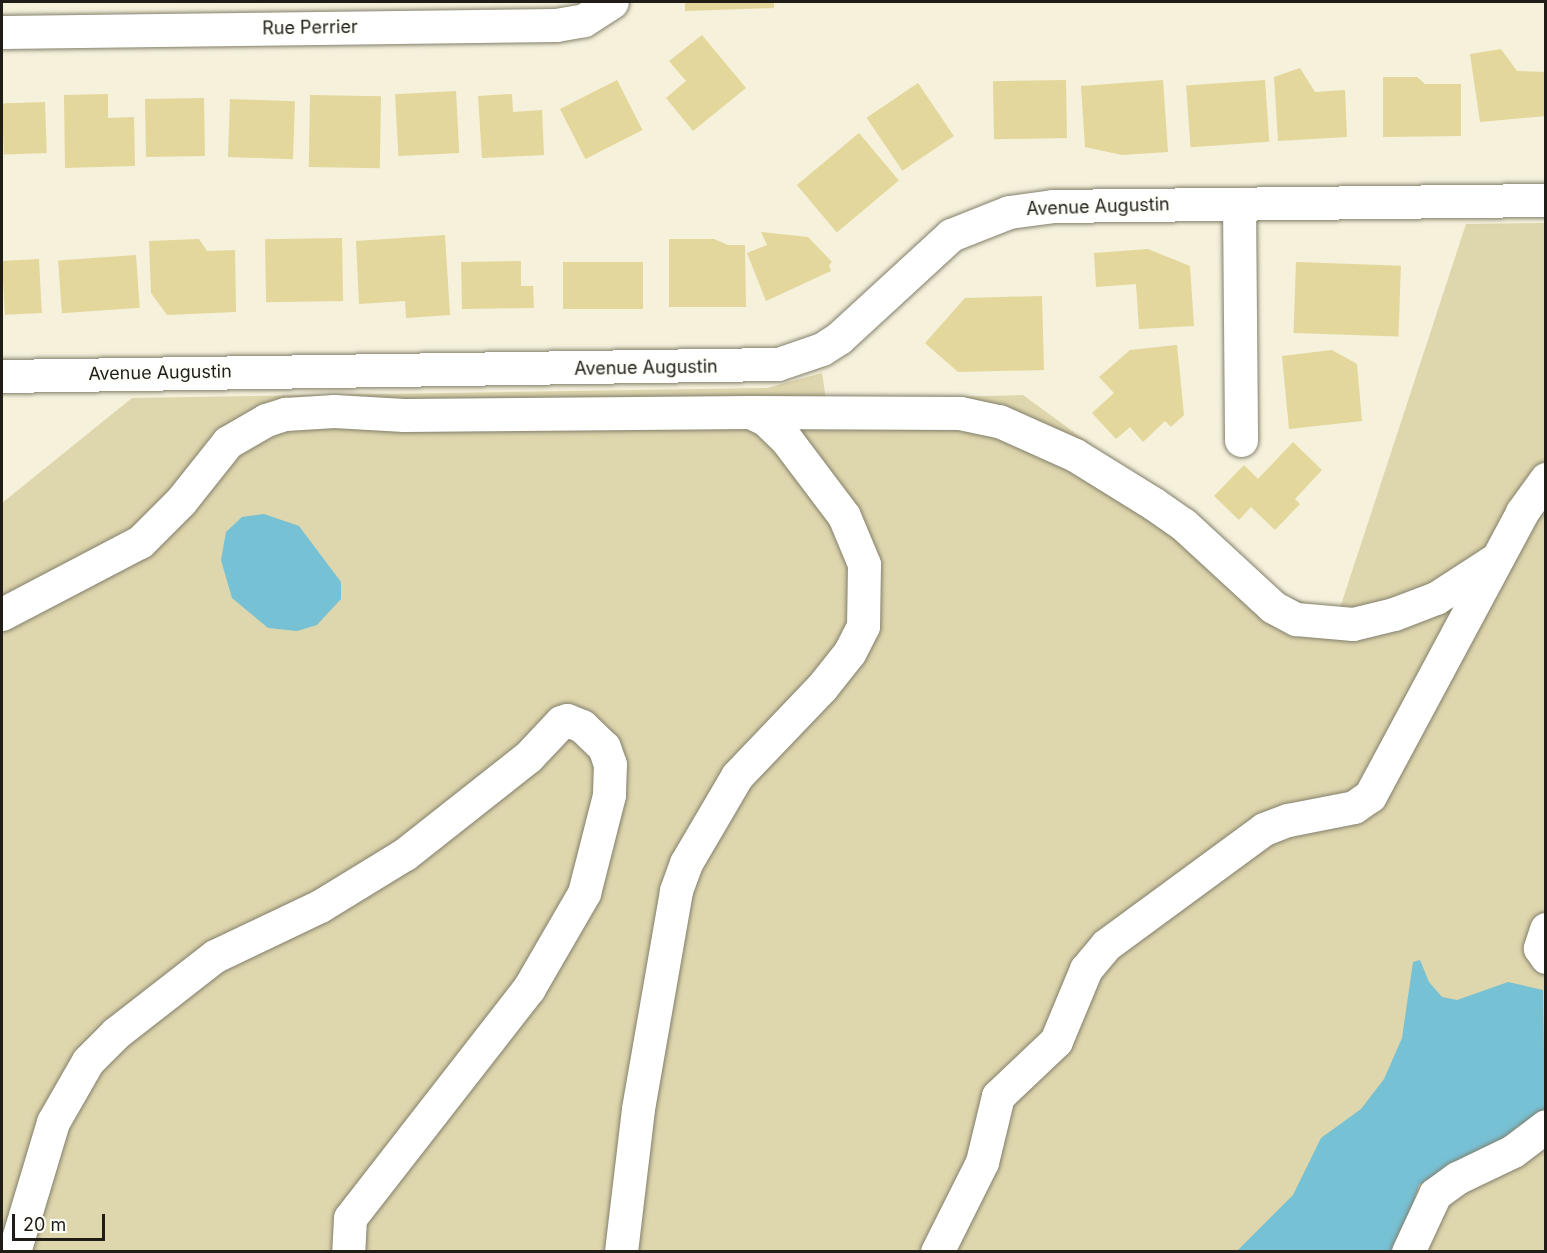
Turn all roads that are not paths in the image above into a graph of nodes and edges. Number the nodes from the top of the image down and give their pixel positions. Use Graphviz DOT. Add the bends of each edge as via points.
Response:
graph roads {
  1 [pos="612,2"];
  2 [pos="2,32"];
  3 [pos="1545,200"];
  4 [pos="1239,204"];
  5 [pos="2,376"];
  6 [pos="750,412"];
  7 [pos="1241,440"];
  8 [pos="1545,479"];
  9 [pos="1497,558"];
  10 [pos="2,614"];
  11 [pos="1545,929"];
  12 [pos="1545,957"];
  13 [pos="1545,1126"];
  14 [pos="14,1251"];
  15 [pos="348,1251"];
  16 [pos="621,1251"];
  17 [pos="937,1251"];
  18 [pos="1408,1251"];
  1 -- 2 [label="street, Rue Perrier" via="584,20 556,26"];
  3 -- 4 [label="street, Avenue Augustin"];
  4 -- 5 [label="street, Avenue Augustin" via="1053,206 990,216 951,235 933,249 838,338 822,349 778,364"];
  4 -- 7 [label="street"];
  6 -- 9 [label="street" via="960,413 999,421 1075,455 1154,504 1183,524 1273,607 1296,619 1353,624 1394,614 1436,598"];
  6 -- 10 [label="street" via="285,414 228,442 181,501 140,542"];
  6 -- 16 [label="street" via="765,419 786,439 840,508 864,564 862,626 849,653 822,687 737,776 687,862 676,891 638,1109"];
  8 -- 9 [label="street"];
  9 -- 17 [label="street" via="1370,796 1354,807 1288,820 1264,829 1106,945 1086,969 1056,1041 998,1096 982,1162"];
  11 -- 12 [label="street" via="1540,948"];
  13 -- 18 [label="street" via="1514,1151 1457,1178 1435,1194"];
  14 -- 15 [label="street" via="53,1122 88,1061 116,1032 215,956 320,906 405,854 528,756 561,722 582,726 604,747 610,764 609,795 584,893 529,988 350,1218"];
}
